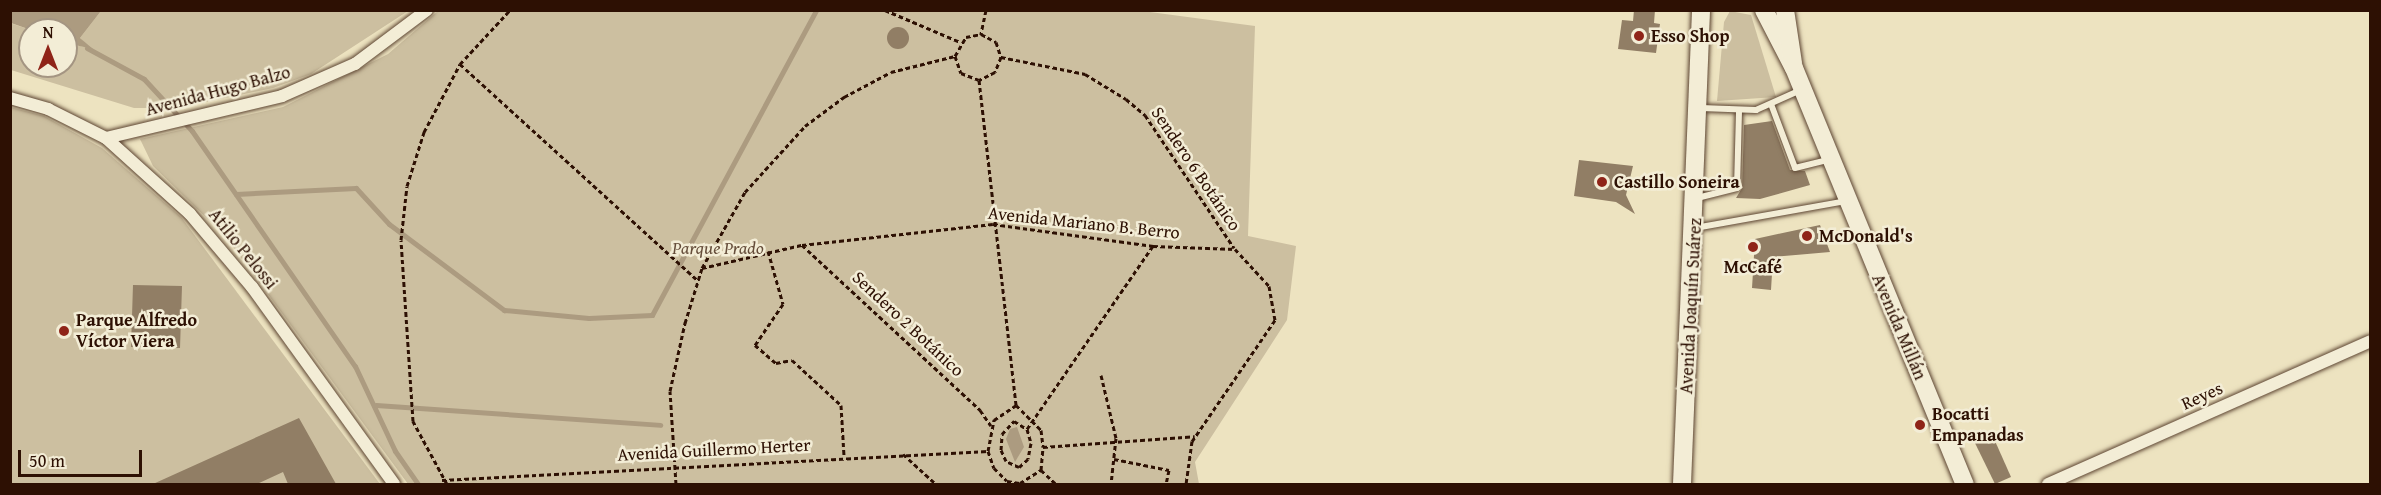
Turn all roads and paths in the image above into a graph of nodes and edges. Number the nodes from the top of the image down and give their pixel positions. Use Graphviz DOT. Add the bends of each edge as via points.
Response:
graph roads {
  1 [pos="427,10"];
  2 [pos="510,10"];
  3 [pos="885,10"];
  4 [pos="986,10"];
  5 [pos="1764,10"];
  6 [pos="1785,10"];
  7 [pos="1702,11"];
  8 [pos="981,34"];
  9 [pos="960,42"];
  10 [pos="954,56"];
  11 [pos="1001,57"];
  12 [pos="460,64"];
  13 [pos="1794,68"];
  14 [pos="979,80"];
  15 [pos="1802,89"];
  16 [pos="10,98"];
  17 [pos="1771,104"];
  18 [pos="1701,108"];
  19 [pos="1739,110"];
  20 [pos="106,138"];
  21 [pos="1830,159"];
  22 [pos="1696,198"];
  23 [pos="1847,201"];
  24 [pos="993,224"];
  25 [pos="1695,228"];
  26 [pos="802,245"];
  27 [pos="1153,246"];
  28 [pos="1235,249"];
  29 [pos="768,251"];
  30 [pos="702,268"];
  31 [pos="697,280"];
  32 [pos="2370,341"];
  33 [pos="1101,375"];
  34 [pos="1016,405"];
  35 [pos="1035,421"];
  36 [pos="991,426"];
  37 [pos="1027,429"];
  38 [pos="1196,435"];
  39 [pos="1116,438"];
  40 [pos="1043,447"];
  41 [pos="988,451"];
  42 [pos="901,452"];
  43 [pos="844,456"];
  44 [pos="1114,459"];
  45 [pos="672,466"];
  46 [pos="1041,470"];
  47 [pos="442,480"];
  48 [pos="394,484"];
  49 [pos="447,484"];
  50 [pos="676,484"];
  51 [pos="936,484"];
  52 [pos="1020,484"];
  53 [pos="1056,484"];
  54 [pos="1111,484"];
  55 [pos="1166,484"];
  56 [pos="1186,484"];
  57 [pos="1682,484"];
  58 [pos="1965,484"];
  59 [pos="2049,484"];
  1 -- 20 [label="street, Avenida Hugo Balzo" via="356,64 282,96"];
  2 -- 12 [label="path"];
  3 -- 9 [label="path"];
  4 -- 8 [label="path"];
  5 -- 13 [label="main road, Avenida Millán"];
  6 -- 13 [label="main road, Avenida Millán"];
  7 -- 18 [label="main road, Avenida Joaquín Suárez"];
  8 -- 9 [label="path"];
  8 -- 11 [label="path" via="996,42"];
  9 -- 10 [label="path"];
  10 -- 14 [label="path" via="961,73"];
  10 -- 30 [label="path" via="891,72 805,126 745,192"];
  11 -- 14 [label="path" via="995,72"];
  11 -- 28 [label="path, Sendero 6 Botánico" via="1085,74 1126,99 1145,115"];
  12 -- 31 [label="path"];
  12 -- 47 [label="path" via="424,132 407,186 401,240 413,421"];
  13 -- 15 [label="main road, Avenida Millán"];
  14 -- 24 [label="path"];
  15 -- 17 [label="lane"];
  15 -- 21 [label="main road, Avenida Millán"];
  16 -- 20 [label="street, Atilio Pelossi" via="48,109"];
  17 -- 19 [label="lane"];
  17 -- 21 [label="lane" via="1795,168"];
  18 -- 19 [label="lane"];
  18 -- 22 [label="main road, Avenida Joaquín Suárez"];
  19 -- 22 [label="lane" via="1737,188"];
  20 -- 48 [label="street, Atilio Pelossi" via="162,186 221,248"];
  21 -- 23 [label="main road, Avenida Millán"];
  22 -- 25 [label="main road, Avenida Joaquín Suárez"];
  23 -- 25 [label="lane"];
  23 -- 58 [label="main road, Avenida Millán"];
  24 -- 26 [label="path, Avenida Mariano B. Berro"];
  24 -- 27 [label="path, Avenida Mariano B. Berro"];
  24 -- 34 [label="path"];
  25 -- 57 [label="main road, Avenida Joaquín Suárez"];
  26 -- 29 [label="path, Avenida Mariano B. Berro"];
  26 -- 36 [label="path, Sendero 2 Botánico" via="980,410"];
  27 -- 28 [label="path, Avenida Mariano B. Berro"];
  27 -- 35 [label="path"];
  28 -- 38 [label="path" via="1248,258 1269,286 1275,320"];
  29 -- 30 [label="path, Avenida Mariano B. Berro"];
  29 -- 43 [label="path" via="783,304 755,345 776,363 792,360 841,405"];
  30 -- 31 [label="path"];
  31 -- 45 [label="path" via="670,391"];
  32 -- 59 [label="street, Reyes"];
  33 -- 39 [label="path"];
  34 -- 35 [label="path"];
  34 -- 36 [label="path" via="999,413"];
  35 -- 37 [label="path"];
  35 -- 40 [label="path"];
  36 -- 41 [label="path"];
  37 -- 37 [label="path" via="1028,459 1012,466 1003,456 1002,434 1009,423"];
  38 -- 39 [label="path"];
  38 -- 56 [label="path" via="1186,459"];
  39 -- 40 [label="path"];
  39 -- 44 [label="path"];
  40 -- 46 [label="path"];
  41 -- 42 [label="path, Avenida Guillermo Herter"];
  41 -- 52 [label="path" via="994,468 1007,481"];
  42 -- 43 [label="path, Avenida Guillermo Herter"];
  42 -- 51 [label="path"];
  43 -- 45 [label="path, Avenida Guillermo Herter"];
  44 -- 54 [label="path"];
  44 -- 55 [label="path" via="1169,470"];
  45 -- 47 [label="path, Avenida Guillermo Herter"];
  45 -- 50 [label="path"];
  46 -- 52 [label="path"];
  46 -- 53 [label="path"];
  47 -- 49 [label="path"];
}
